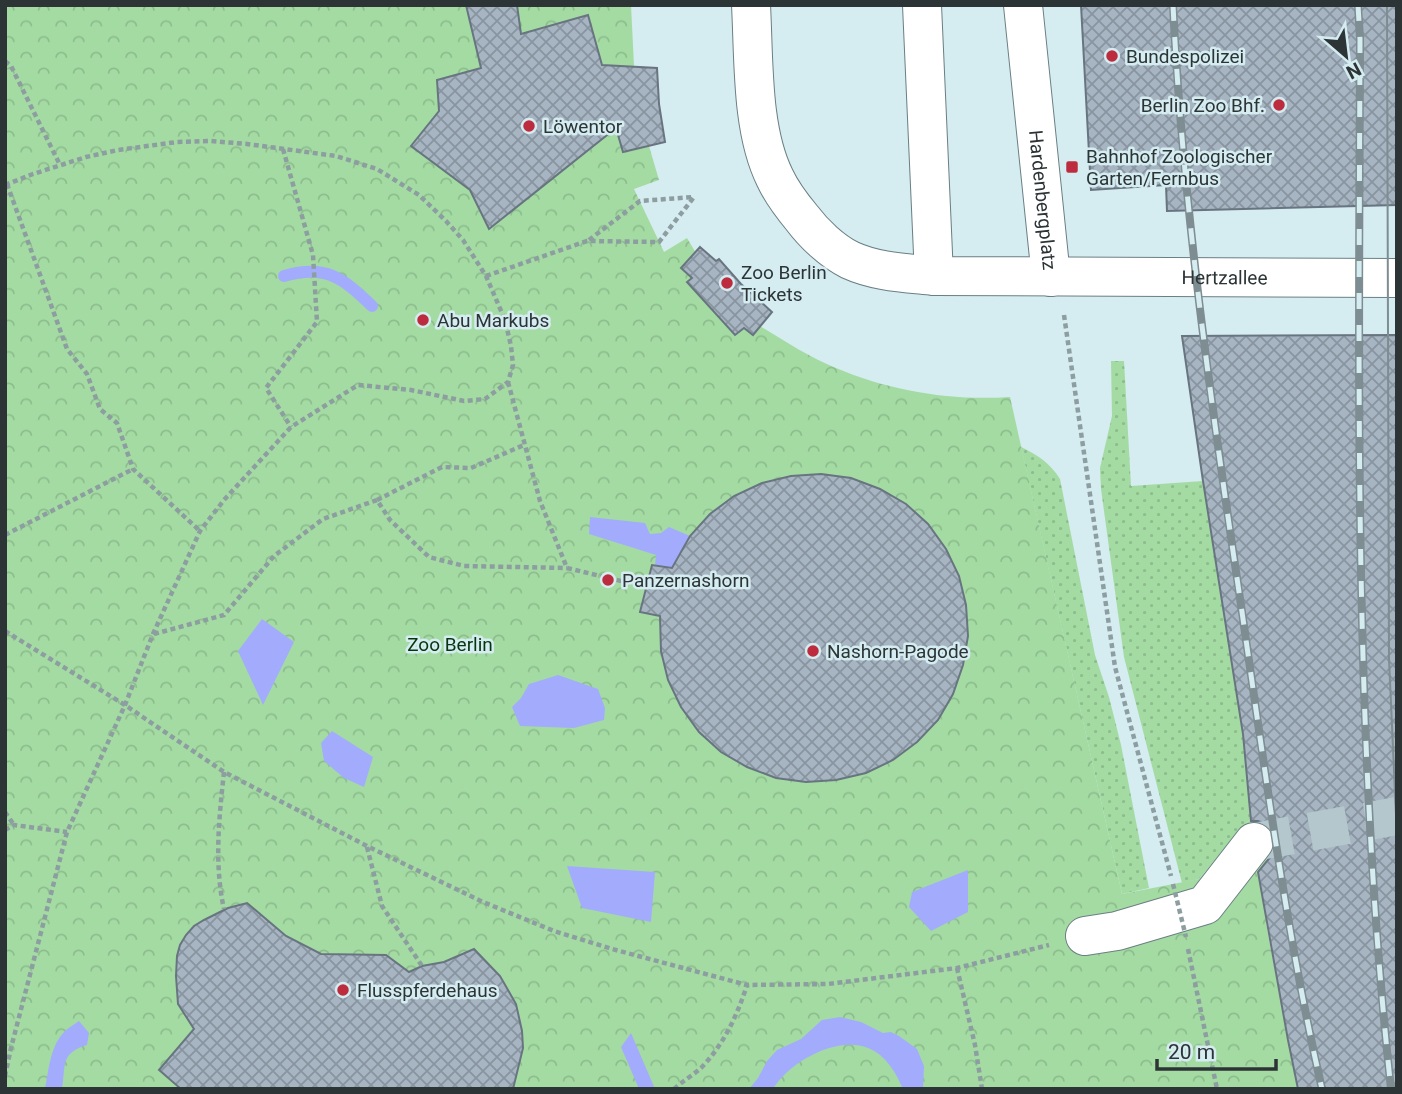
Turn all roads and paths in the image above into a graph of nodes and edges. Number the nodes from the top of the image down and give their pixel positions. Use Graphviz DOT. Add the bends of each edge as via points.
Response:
graph roads {
  1 [pos="751,5"];
  2 [pos="922,5"];
  3 [pos="1023,5"];
  4 [pos="5,61"];
  5 [pos="283,149"];
  6 [pos="60,165"];
  7 [pos="6,185"];
  8 [pos="587,241"];
  9 [pos="486,276"];
  10 [pos="934,276"];
  11 [pos="1051,277"];
  12 [pos="1397,278"];
  13 [pos="1066,322"];
  14 [pos="508,382"];
  15 [pos="291,426"];
  16 [pos="524,446"];
  17 [pos="133,469"];
  18 [pos="377,500"];
  19 [pos="200,531"];
  20 [pos="5,535"];
  21 [pos="567,568"];
  22 [pos="646,587"];
  23 [pos="5,631"];
  24 [pos="153,634"];
  25 [pos="125,705"];
  26 [pos="224,772"];
  27 [pos="5,812"];
  28 [pos="14,825"];
  29 [pos="5,830"];
  30 [pos="66,832"];
  31 [pos="1254,842"];
  32 [pos="367,846"];
  33 [pos="224,909"];
  34 [pos="1085,936"];
  35 [pos="422,966"];
  36 [pos="957,968"];
  37 [pos="747,985"];
  38 [pos="5,1076"];
  39 [pos="674,1089"];
  40 [pos="982,1089"];
  41 [pos="1217,1089"];
  1 -- 10 [label="street, Hardenbergplatz" via="760,133 775,179 792,206 811,230 850,259 888,271"];
  2 -- 10 [label="street"];
  3 -- 11 [label="street, Hardenbergplatz"];
  4 -- 6 [label="path"];
  5 -- 6 [label="path" via="177,142 118,150"];
  5 -- 9 [label="path" via="336,156 377,169 419,195 463,240"];
  5 -- 15 [label="path" via="313,256 317,322 266,388"];
  6 -- 7 [label="path"];
  7 -- 17 [label="path" via="67,349 87,374 100,409 117,423"];
  8 -- 8 [label="path" via="640,201 694,197 659,242"];
  8 -- 9 [label="path"];
  9 -- 14 [label="path" via="512,346"];
  10 -- 11 [label="street, Hardenbergplatz"];
  11 -- 12 [label="street, Hertzallee"];
  13 -- 41 [label="path, bridge" via="1115,667 1186,937"];
  14 -- 15 [label="path" via="485,399 464,401 358,385"];
  14 -- 16 [label="path"];
  15 -- 19 [label="path"];
  16 -- 18 [label="path" via="471,468 442,467"];
  16 -- 21 [label="path"];
  17 -- 19 [label="path"];
  17 -- 20 [label="path"];
  18 -- 21 [label="path" via="390,520 429,557 464,566"];
  18 -- 24 [label="path" via="323,519 284,548 224,615"];
  19 -- 24 [label="path"];
  21 -- 22 [label="path"];
  23 -- 25 [label="path"];
  24 -- 25 [label="path"];
  25 -- 26 [label="path"];
  25 -- 30 [label="path"];
  26 -- 32 [label="path"];
  26 -- 33 [label="path" via="218,831"];
  27 -- 28 [label="path"];
  28 -- 29 [label="path"];
  28 -- 30 [label="path"];
  30 -- 38 [label="path"];
  31 -- 34 [label="street" via="1205,905"];
  32 -- 35 [label="path" via="382,906"];
  32 -- 37 [label="path" via="554,931"];
  34 -- 36 [label="path"];
  36 -- 37 [label="path" via="828,984"];
  36 -- 40 [label="path"];
  37 -- 39 [label="path" via="724,1040 700,1069"];
}
